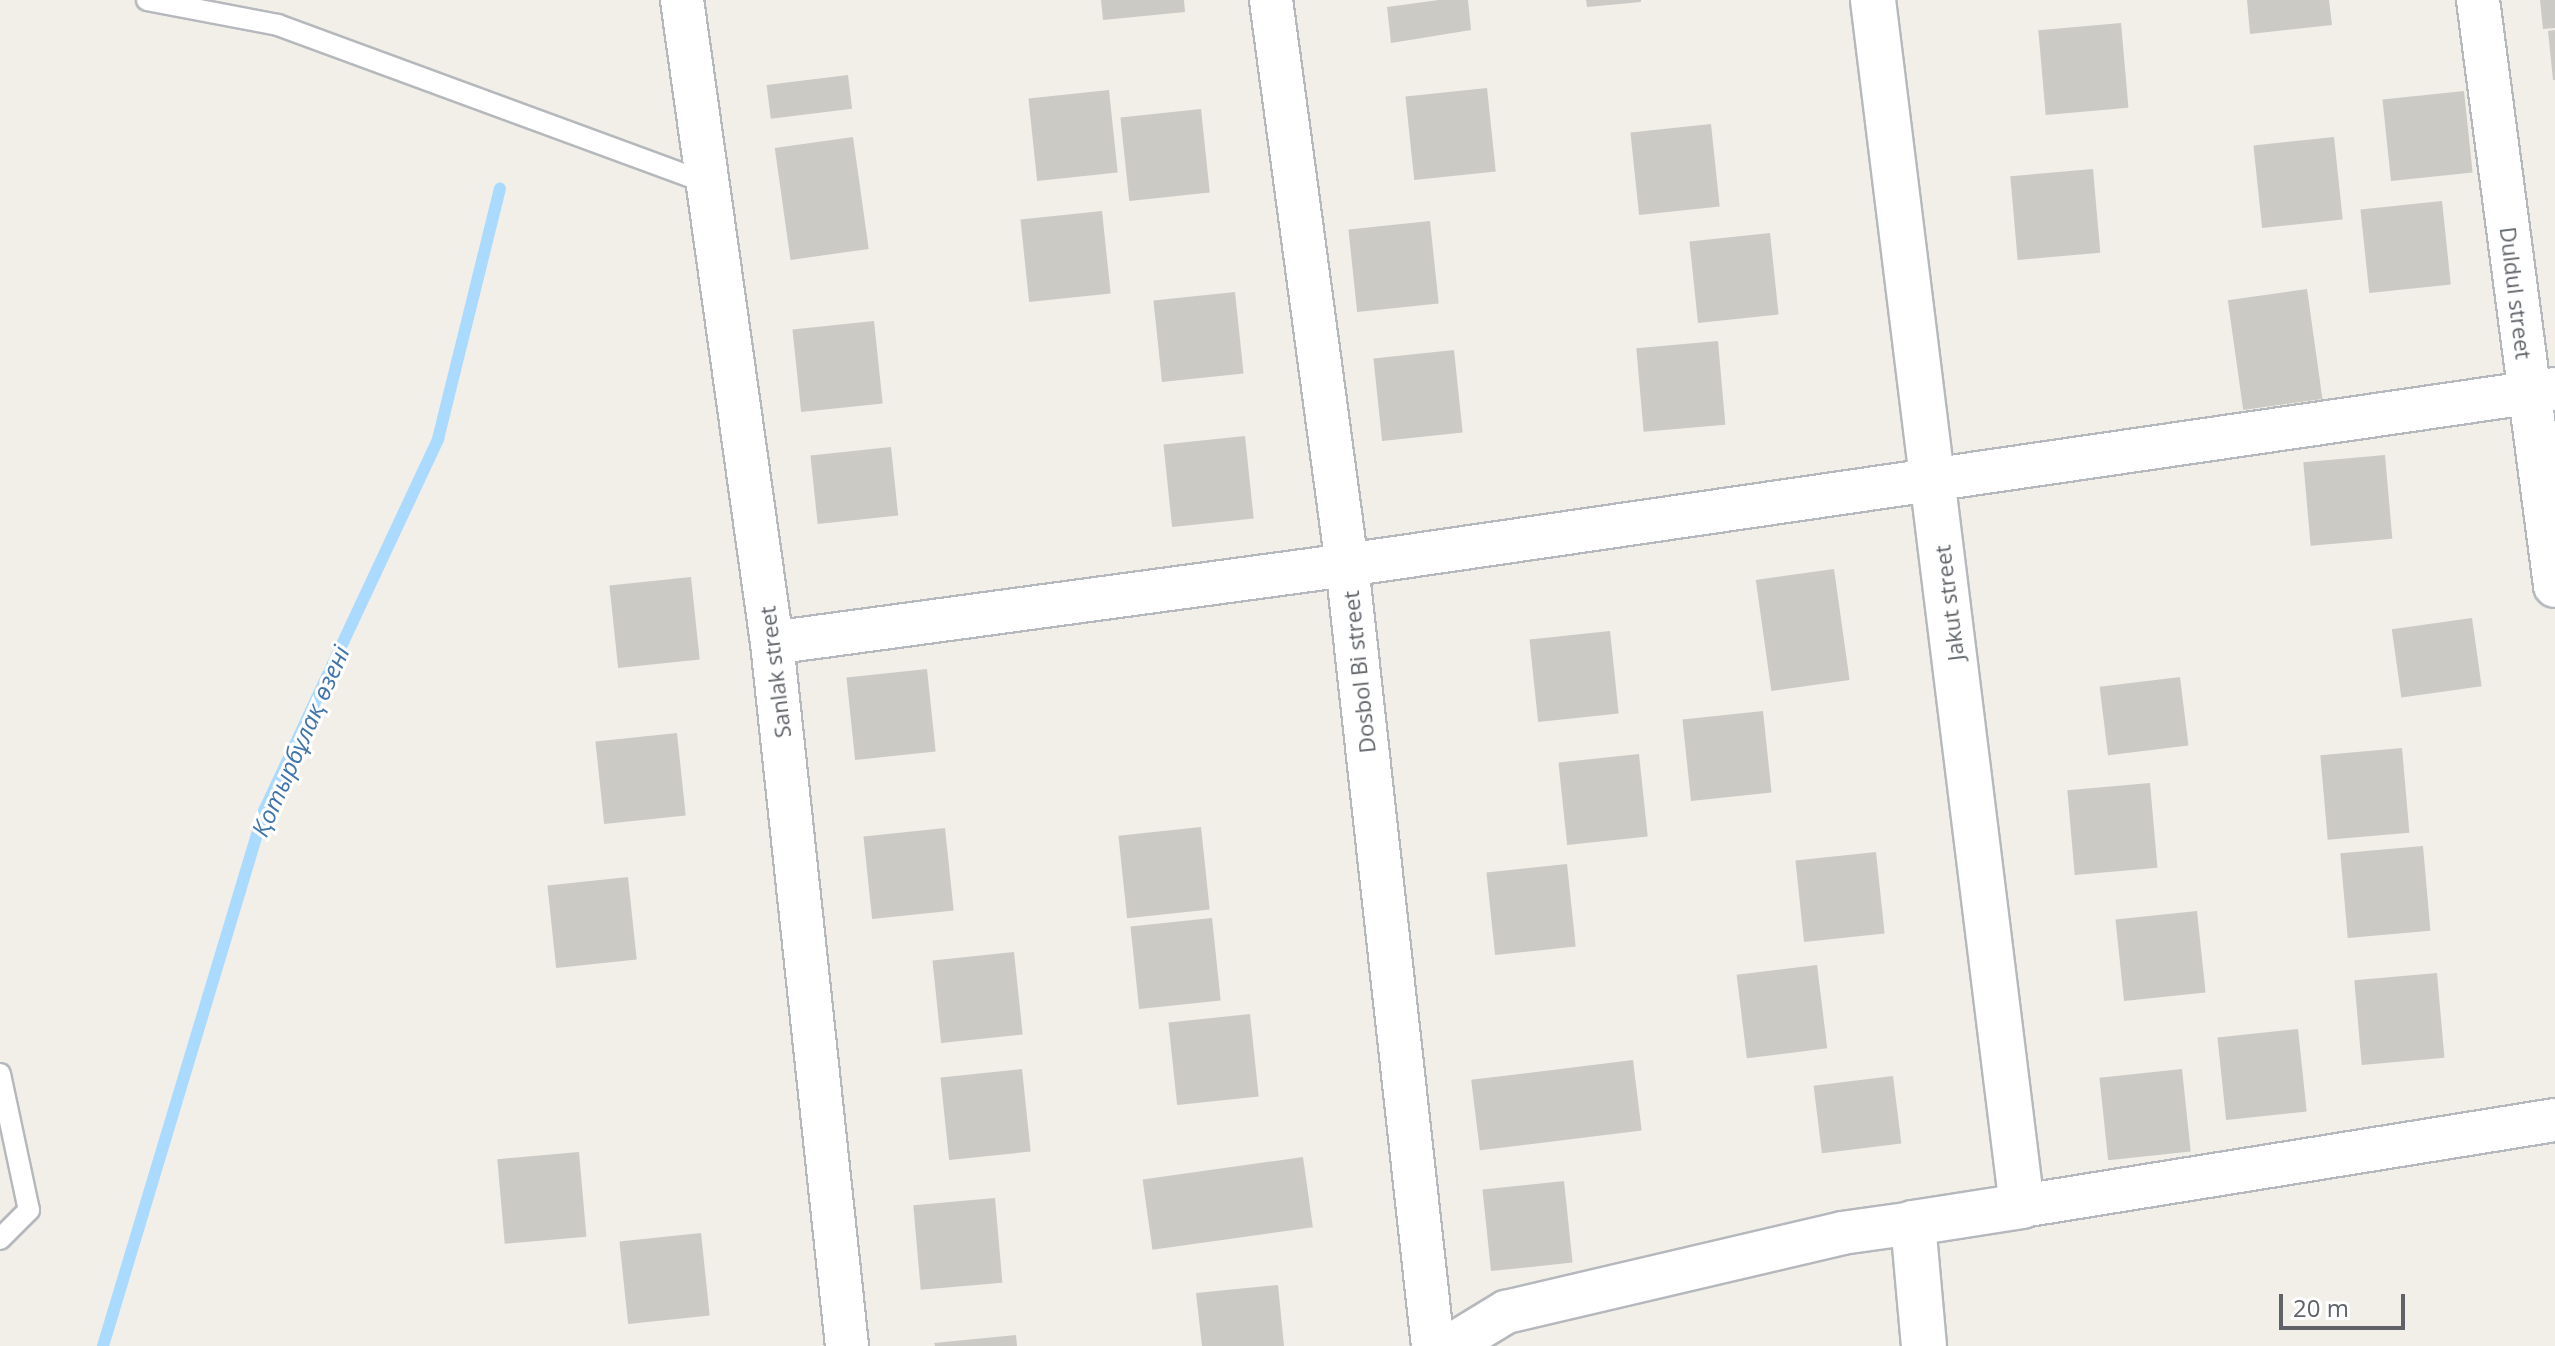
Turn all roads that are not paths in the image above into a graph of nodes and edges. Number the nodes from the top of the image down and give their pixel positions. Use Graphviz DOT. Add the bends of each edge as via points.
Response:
graph roads {
  1 [pos="147,0"];
  2 [pos="682,0"];
  3 [pos="1271,0"];
  4 [pos="1873,0"];
  5 [pos="2478,0"];
  6 [pos="708,183"];
  7 [pos="2542,391"];
  8 [pos="1934,480"];
  9 [pos="1347,565"];
  10 [pos="2555,586"];
  11 [pos="772,643"];
  12 [pos="0,1074"];
  13 [pos="2555,1120"];
  14 [pos="2022,1206"];
  15 [pos="1913,1223"];
  16 [pos="0,1239"];
  17 [pos="847,1346"];
  18 [pos="1433,1346"];
  19 [pos="1450,1346"];
  20 [pos="1924,1346"];
  1 -- 6 [label="lane" via="278,25"];
  2 -- 6 [label="street, Sanlak street"];
  3 -- 9 [label="street, Dosbol Bi street"];
  4 -- 8 [label="street, Jakut street"];
  5 -- 7 [label="street, Duldul street"];
  6 -- 11 [label="street, Sanlak street"];
  7 -- 8 [label="street"];
  7 -- 10 [label="street, Duldul street"];
  8 -- 9 [label="street"];
  8 -- 14 [label="street, Jakut street"];
  9 -- 11 [label="street"];
  9 -- 18 [label="street, Dosbol Bi street"];
  11 -- 17 [label="street, Sanlak street"];
  12 -- 16 [label="lane" via="29,1210"];
  13 -- 14 [label="street"];
  14 -- 15 [label="street"];
  15 -- 19 [label="street" via="1842,1233 1506,1312"];
  15 -- 20 [label="street"];
}
